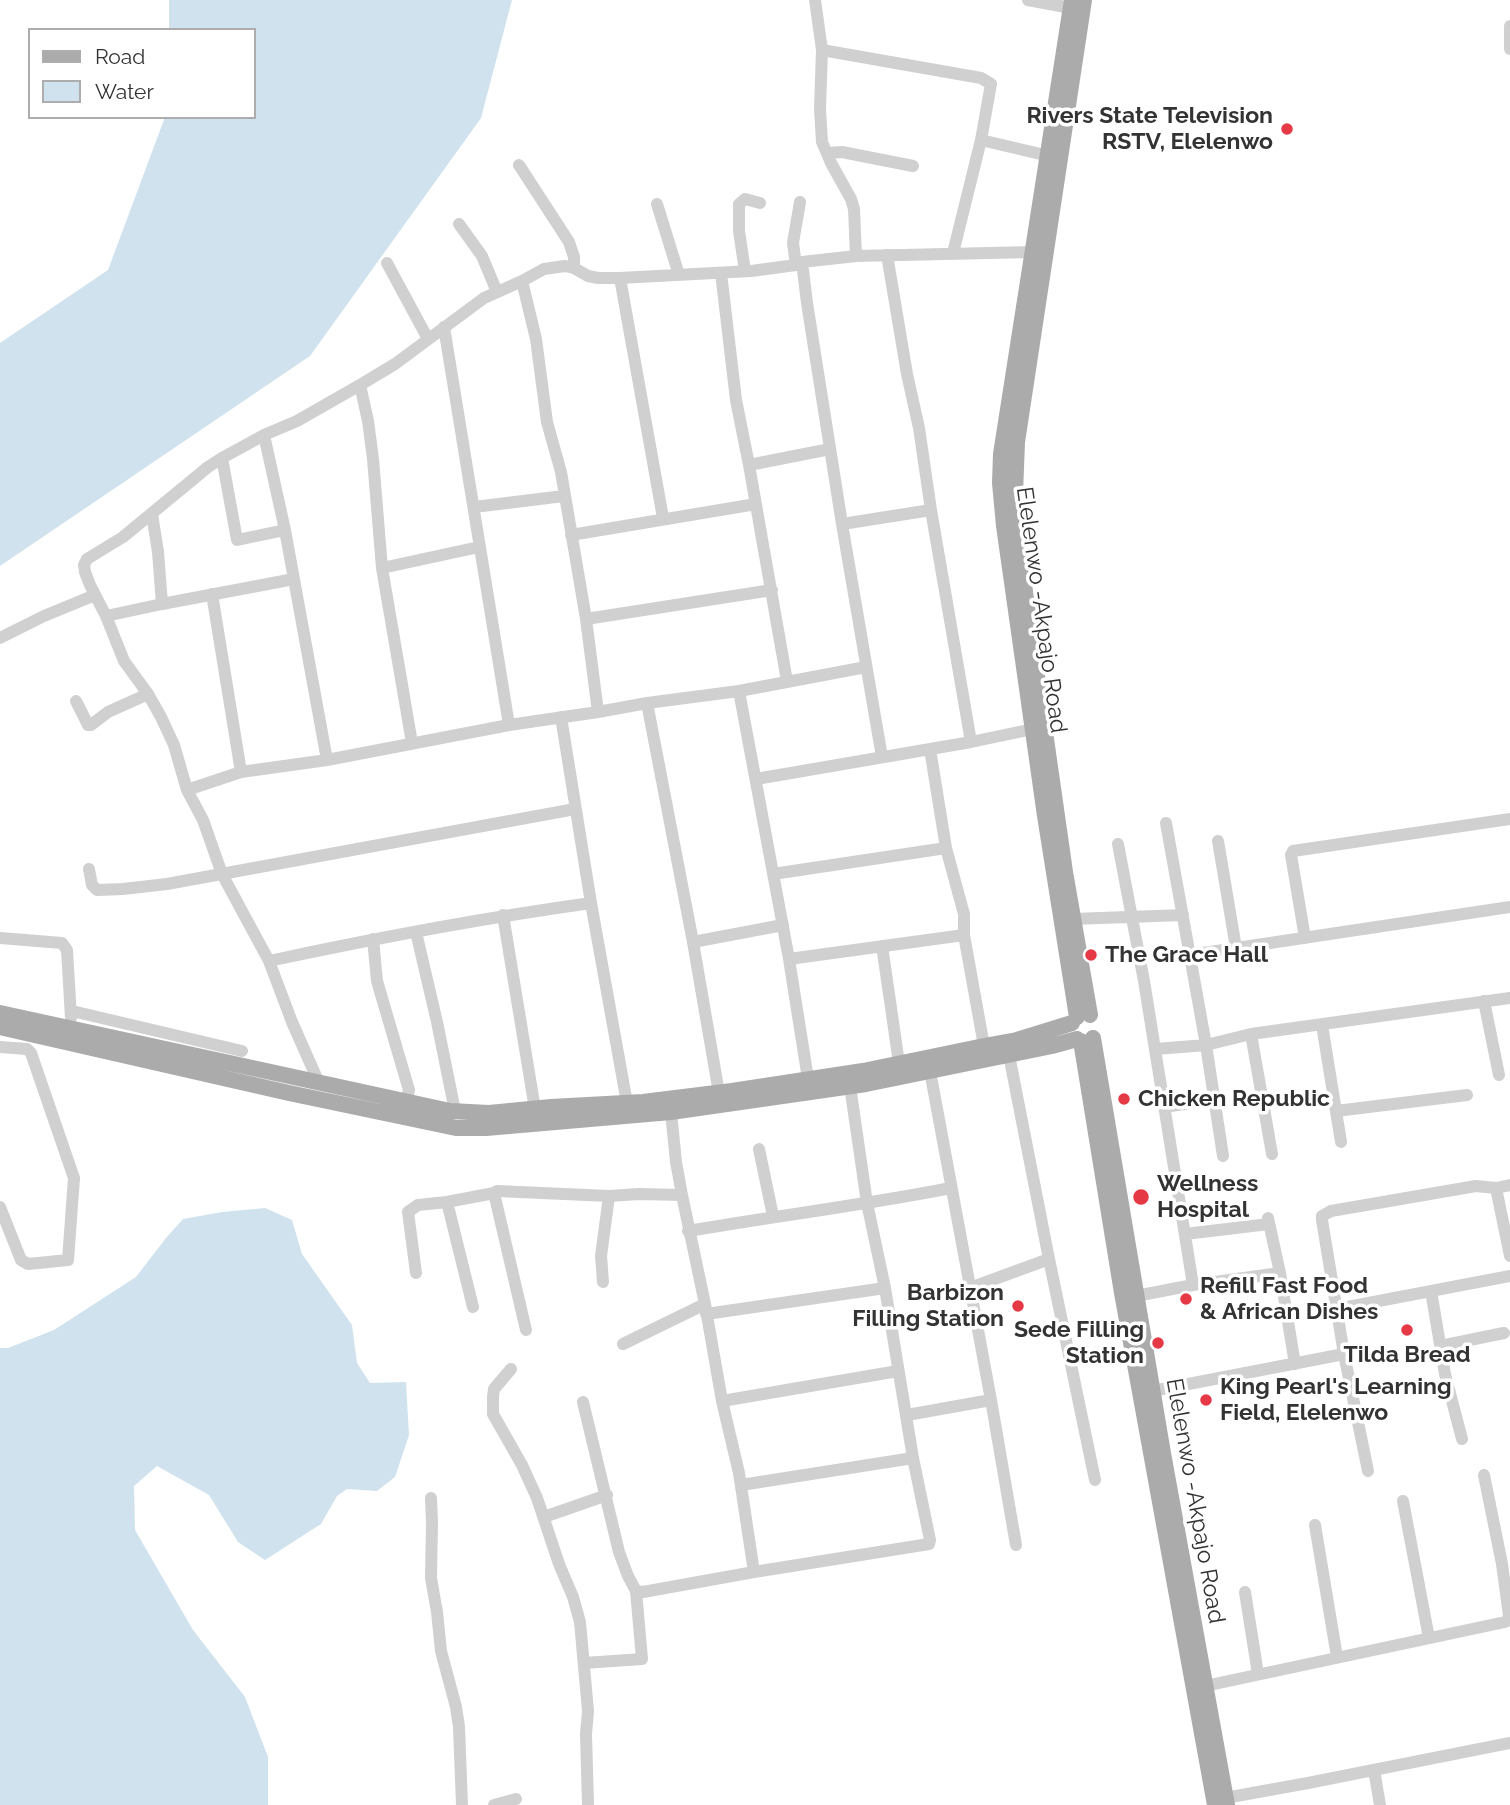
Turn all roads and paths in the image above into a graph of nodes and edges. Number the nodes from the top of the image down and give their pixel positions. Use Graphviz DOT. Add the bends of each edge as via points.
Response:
graph roads {
  1 [pos="816,0"];
  2 [pos="1028,0"];
  3 [pos="1076,3"];
  4 [pos="1510,26"];
  5 [pos="1510,49"];
  6 [pos="822,50"];
  7 [pos="981,140"];
  8 [pos="827,153"];
  9 [pos="1049,156"];
  10 [pos="519,165"];
  11 [pos="913,166"];
  12 [pos="800,202"];
  13 [pos="760,203"];
  14 [pos="657,204"];
  15 [pos="459,224"];
  16 [pos="1034,252"];
  17 [pos="953,253"];
  18 [pos="887,255"];
  19 [pos="856,256"];
  20 [pos="387,263"];
  21 [pos="799,264"];
  22 [pos="574,268"];
  23 [pos="746,271"];
  24 [pos="721,273"];
  25 [pos="679,275"];
  26 [pos="620,278"];
  27 [pos="522,281"];
  28 [pos="496,292"];
  29 [pos="444,327"];
  30 [pos="428,339"];
  31 [pos="360,385"];
  32 [pos="264,435"];
  33 [pos="830,449"];
  34 [pos="222,458"];
  35 [pos="749,465"];
  36 [pos="564,496"];
  37 [pos="755,504"];
  38 [pos="474,507"];
  39 [pos="931,510"];
  40 [pos="152,514"];
  41 [pos="663,518"];
  42 [pos="842,524"];
  43 [pos="285,530"];
  44 [pos="571,535"];
  45 [pos="479,547"];
  46 [pos="382,568"];
  47 [pos="294,579"];
  48 [pos="772,590"];
  49 [pos="212,594"];
  50 [pos="95,595"];
  51 [pos="162,604"];
  52 [pos="106,616"];
  53 [pos="586,619"];
  54 [pos="0,638"];
  55 [pos="866,667"];
  56 [pos="787,681"];
  57 [pos="739,691"];
  58 [pos="148,694"];
  59 [pos="76,701"];
  60 [pos="647,703"];
  61 [pos="598,712"];
  62 [pos="561,717"];
  63 [pos="509,725"];
  64 [pos="1033,729"];
  65 [pos="971,742"];
  66 [pos="412,743"];
  67 [pos="930,749"];
  68 [pos="882,757"];
  69 [pos="327,760"];
  70 [pos="241,772"];
  71 [pos="756,779"];
  72 [pos="187,790"];
  73 [pos="575,809"];
  74 [pos="1510,819"];
  75 [pos="1166,823"];
  76 [pos="1218,841"];
  77 [pos="1118,844"];
  78 [pos="946,848"];
  79 [pos="89,869"];
  80 [pos="222,874"];
  81 [pos="773,874"];
  82 [pos="591,903"];
  83 [pos="1510,907"];
  84 [pos="503,915"];
  85 [pos="1183,915"];
  86 [pos="1132,917"];
  87 [pos="1073,919"];
  88 [pos="783,925"];
  89 [pos="416,932"];
  90 [pos="964,935"];
  91 [pos="0,938"];
  92 [pos="1305,938"];
  93 [pos="373,939"];
  94 [pos="693,942"];
  95 [pos="882,946"];
  96 [pos="1236,948"];
  97 [pos="1190,955"];
  98 [pos="789,959"];
  99 [pos="270,961"];
  100 [pos="1073,993"];
  101 [pos="1510,998"];
  102 [pos="1484,1001"];
  103 [pos="72,1012"];
  104 [pos="0,1013"];
  105 [pos="1322,1025"];
  106 [pos="0,1027"];
  107 [pos="71,1029"];
  108 [pos="1082,1029"];
  109 [pos="1042,1032"];
  110 [pos="1251,1034"];
  111 [pos="1206,1045"];
  112 [pos="984,1046"];
  113 [pos="1052,1046"];
  114 [pos="0,1047"];
  115 [pos="1156,1049"];
  116 [pos="242,1051"];
  117 [pos="1009,1055"];
  118 [pos="899,1063"];
  119 [pos="1085,1066"];
  120 [pos="930,1071"];
  121 [pos="1499,1075"];
  122 [pos="808,1079"];
  123 [pos="319,1083"];
  124 [pos="850,1086"];
  125 [pos="719,1093"];
  126 [pos="1467,1095"];
  127 [pos="1214,1099"];
  128 [pos="407,1102"];
  129 [pos="627,1103"];
  130 [pos="1165,1107"];
  131 [pos="535,1109"];
  132 [pos="455,1111"];
  133 [pos="1336,1111"];
  134 [pos="671,1112"];
  135 [pos="1341,1142"];
  136 [pos="759,1149"];
  137 [pos="1272,1154"];
  138 [pos="1223,1156"];
  139 [pos="1510,1185"];
  140 [pos="951,1188"];
  141 [pos="1496,1188"];
  142 [pos="494,1193"];
  143 [pos="682,1195"];
  144 [pos="609,1196"];
  145 [pos="447,1202"];
  146 [pos="867,1203"];
  147 [pos="0,1207"];
  148 [pos="773,1216"];
  149 [pos="688,1231"];
  150 [pos="1185,1234"];
  151 [pos="1510,1256"];
  152 [pos="1049,1259"];
  153 [pos="416,1273"];
  154 [pos="1280,1273"];
  155 [pos="1510,1276"];
  156 [pos="603,1282"];
  157 [pos="1193,1285"];
  158 [pos="885,1288"];
  159 [pos="970,1288"];
  160 [pos="1431,1292"];
  161 [pos="1136,1296"];
  162 [pos="473,1307"];
  163 [pos="1336,1308"];
  164 [pos="705,1309"];
  165 [pos="526,1330"];
  166 [pos="1504,1333"];
  167 [pos="623,1344"];
  168 [pos="1440,1346"];
  169 [pos="1344,1354"];
  170 [pos="1295,1363"];
  171 [pos="511,1369"];
  172 [pos="898,1371"];
  173 [pos="1152,1391"];
  174 [pos="991,1400"];
  175 [pos="722,1401"];
  176 [pos="583,1402"];
  177 [pos="906,1415"];
  178 [pos="1462,1440"];
  179 [pos="913,1458"];
  180 [pos="1368,1471"];
  181 [pos="1484,1475"];
  182 [pos="1095,1480"];
  183 [pos="741,1485"];
  184 [pos="607,1495"];
  185 [pos="431,1498"];
  186 [pos="1403,1501"];
  187 [pos="544,1517"];
  188 [pos="1315,1525"];
  189 [pos="1016,1545"];
  190 [pos="754,1572"];
  191 [pos="636,1591"];
  192 [pos="1245,1591"];
  193 [pos="1429,1638"];
  194 [pos="1337,1657"];
  195 [pos="584,1663"];
  196 [pos="1258,1674"];
  197 [pos="1205,1686"];
  198 [pos="1510,1743"];
  199 [pos="1374,1770"];
  200 [pos="516,1799"];
  201 [pos="1222,1803"];
  202 [pos="461,1805"];
  203 [pos="494,1805"];
  204 [pos="588,1805"];
  205 [pos="1380,1805"];
  1 -- 6 [label="street"];
  2 -- 3 [label="street"];
  3 -- 9 [label="main road, Elelenwo -Akpajo Road"];
  3 -- 87 [label="main road, Elelenwo -Akpajo Road" via="1017,442 1015,494"];
  4 -- 5 [label="street"];
  6 -- 7 [label="street" via="985,80 991,84"];
  6 -- 8 [label="street" via="820,109"];
  7 -- 9 [label="street"];
  7 -- 17 [label="street"];
  8 -- 11 [label="street"];
  8 -- 19 [label="street" via="855,209"];
  9 -- 16 [label="main road, Elelenwo -Akpajo Road"];
  10 -- 22 [label="street" via="569,242"];
  12 -- 21 [label="street" via="793,243"];
  13 -- 23 [label="street" via="745,199 739,204"];
  14 -- 25 [label="street"];
  15 -- 28 [label="street" via="482,257"];
  16 -- 17 [label="street"];
  16 -- 64 [label="main road, Elelenwo -Akpajo Road" via="1000,484"];
  17 -- 18 [label="street"];
  18 -- 19 [label="street"];
  18 -- 39 [label="street"];
  19 -- 21 [label="street"];
  20 -- 30 [label="street"];
  21 -- 23 [label="street"];
  21 -- 33 [label="street"];
  22 -- 26 [label="street" via="588,276"];
  22 -- 27 [label="street" via="544,269"];
  23 -- 24 [label="street"];
  24 -- 25 [label="street"];
  24 -- 35 [label="street"];
  25 -- 26 [label="street"];
  26 -- 41 [label="street"];
  27 -- 28 [label="street"];
  27 -- 36 [label="street"];
  28 -- 29 [label="street"];
  29 -- 30 [label="street"];
  29 -- 38 [label="street"];
  30 -- 31 [label="street"];
  31 -- 32 [label="street"];
  31 -- 46 [label="street" via="373,459"];
  32 -- 34 [label="street"];
  32 -- 43 [label="street"];
  33 -- 35 [label="street"];
  33 -- 42 [label="street"];
  34 -- 40 [label="street"];
  34 -- 43 [label="street" via="237,540"];
  35 -- 37 [label="street"];
  36 -- 38 [label="street"];
  36 -- 44 [label="street"];
  37 -- 41 [label="street"];
  37 -- 48 [label="street"];
  38 -- 45 [label="street"];
  39 -- 42 [label="street"];
  39 -- 65 [label="street"];
  40 -- 50 [label="street" via="87,559 85,572"];
  40 -- 51 [label="street"];
  41 -- 44 [label="street"];
  42 -- 55 [label="street"];
  43 -- 47 [label="street"];
  44 -- 53 [label="street"];
  45 -- 46 [label="street"];
  45 -- 63 [label="street"];
  46 -- 66 [label="street"];
  47 -- 49 [label="street"];
  47 -- 69 [label="street"];
  48 -- 53 [label="street"];
  48 -- 56 [label="street"];
  49 -- 51 [label="street"];
  49 -- 70 [label="street"];
  50 -- 52 [label="street"];
  50 -- 54 [label="street"];
  51 -- 52 [label="street"];
  52 -- 58 [label="street" via="124,661"];
  53 -- 61 [label="street"];
  55 -- 56 [label="street"];
  55 -- 68 [label="street"];
  56 -- 57 [label="street"];
  57 -- 60 [label="street"];
  57 -- 71 [label="street"];
  58 -- 59 [label="street" via="91,725"];
  58 -- 72 [label="street" via="174,745"];
  60 -- 61 [label="street"];
  60 -- 94 [label="street"];
  61 -- 62 [label="street"];
  62 -- 63 [label="street"];
  62 -- 73 [label="street"];
  63 -- 66 [label="street"];
  64 -- 65 [label="street"];
  64 -- 100 [label="main road, Elelenwo -Akpajo Road"];
  65 -- 67 [label="street"];
  66 -- 69 [label="street"];
  67 -- 68 [label="street"];
  67 -- 78 [label="street"];
  68 -- 71 [label="street"];
  69 -- 70 [label="street"];
  70 -- 72 [label="street"];
  71 -- 81 [label="street"];
  72 -- 80 [label="street"];
  73 -- 80 [label="street"];
  73 -- 82 [label="street"];
  74 -- 92 [label="street" via="1293,851"];
  75 -- 85 [label="street"];
  76 -- 96 [label="street"];
  77 -- 86 [label="street"];
  78 -- 81 [label="street"];
  78 -- 90 [label="street" via="964,914"];
  79 -- 80 [label="street" via="97,890"];
  80 -- 99 [label="street"];
  81 -- 88 [label="street"];
  82 -- 84 [label="street"];
  82 -- 129 [label="street"];
  83 -- 92 [label="street"];
  84 -- 89 [label="street"];
  84 -- 131 [label="street"];
  85 -- 86 [label="street"];
  85 -- 97 [label="street"];
  86 -- 87 [label="street"];
  86 -- 115 [label="street"];
  87 -- 108 [label="main road, Elelenwo -Akpajo Road"];
  88 -- 94 [label="street"];
  88 -- 98 [label="street"];
  89 -- 93 [label="street"];
  89 -- 132 [label="street"];
  90 -- 95 [label="street"];
  90 -- 112 [label="street"];
  91 -- 103 [label="street" via="65,945"];
  92 -- 96 [label="street"];
  93 -- 99 [label="street"];
  93 -- 128 [label="street" via="377,981 409,1090"];
  94 -- 125 [label="street"];
  95 -- 98 [label="street"];
  95 -- 118 [label="street"];
  96 -- 97 [label="street"];
  97 -- 111 [label="street"];
  98 -- 122 [label="street"];
  99 -- 123 [label="street"];
  100 -- 108 [label="main road, Elelenwo -Akpajo Road"];
  100 -- 109 [label="main road" via="1062,1014"];
  101 -- 102 [label="street"];
  102 -- 105 [label="street"];
  102 -- 121 [label="street"];
  103 -- 107 [label="street"];
  103 -- 116 [label="street"];
  104 -- 107 [label="main road"];
  105 -- 110 [label="street"];
  105 -- 133 [label="street"];
  106 -- 134 [label="main road" via="456,1128"];
  107 -- 123 [label="main road"];
  108 -- 109 [label="main road"];
  108 -- 113 [label="main road"];
  108 -- 119 [label="main road"];
  108 -- 161 [label="main road, Elelenwo -Akpajo Road"];
  109 -- 112 [label="main road"];
  110 -- 111 [label="street"];
  110 -- 137 [label="street"];
  111 -- 115 [label="street"];
  111 -- 127 [label="street"];
  112 -- 118 [label="main road"];
  113 -- 117 [label="main road"];
  113 -- 119 [label="main road" via="1070,1052"];
  114 -- 147 [label="street" via="31,1053 74,1178 68,1260 24,1262"];
  115 -- 130 [label="street"];
  117 -- 120 [label="main road"];
  117 -- 152 [label="street"];
  118 -- 122 [label="main road"];
  119 -- 201 [label="main road" via="1122,1293"];
  120 -- 124 [label="main road"];
  120 -- 140 [label="street"];
  122 -- 125 [label="main road"];
  123 -- 128 [label="main road"];
  124 -- 134 [label="main road"];
  124 -- 146 [label="street"];
  125 -- 129 [label="main road"];
  126 -- 133 [label="street"];
  127 -- 130 [label="street"];
  127 -- 138 [label="street"];
  128 -- 132 [label="main road"];
  129 -- 131 [label="main road"];
  130 -- 150 [label="street"];
  131 -- 132 [label="main road"];
  133 -- 135 [label="street"];
  134 -- 143 [label="street"];
  136 -- 148 [label="street"];
  139 -- 141 [label="street"];
  140 -- 146 [label="street"];
  140 -- 159 [label="street"];
  141 -- 151 [label="street"];
  141 -- 163 [label="street" via="1476,1186 1322,1216"];
  142 -- 144 [label="street"];
  142 -- 145 [label="street"];
  142 -- 165 [label="street"];
  143 -- 144 [label="street"];
  143 -- 149 [label="street"];
  144 -- 156 [label="street" via="601,1256"];
  145 -- 153 [label="street" via="418,1205 408,1212"];
  145 -- 162 [label="street"];
  146 -- 148 [label="street"];
  146 -- 158 [label="street"];
  148 -- 149 [label="street"];
  149 -- 164 [label="street"];
  150 -- 154 [label="street" via="1269,1221"];
  150 -- 157 [label="street"];
  152 -- 159 [label="street"];
  152 -- 182 [label="street"];
  154 -- 157 [label="street"];
  154 -- 170 [label="street"];
  155 -- 160 [label="street"];
  157 -- 161 [label="street"];
  158 -- 164 [label="street"];
  158 -- 172 [label="street"];
  159 -- 174 [label="street"];
  160 -- 163 [label="street"];
  160 -- 168 [label="street"];
  161 -- 173 [label="main road, Elelenwo -Akpajo Road"];
  163 -- 169 [label="street"];
  164 -- 167 [label="street"];
  164 -- 175 [label="street"];
  166 -- 168 [label="street"];
  168 -- 178 [label="street"];
  169 -- 170 [label="street"];
  169 -- 180 [label="street"];
  170 -- 173 [label="street"];
  171 -- 187 [label="street" via="494,1389 494,1414 523,1465"];
  172 -- 175 [label="street"];
  172 -- 177 [label="street"];
  173 -- 197 [label="main road, Elelenwo -Akpajo Road"];
  174 -- 177 [label="street"];
  174 -- 189 [label="street"];
  175 -- 183 [label="street"];
  176 -- 184 [label="street"];
  177 -- 179 [label="street"];
  179 -- 183 [label="street"];
  179 -- 190 [label="street" via="929,1544"];
  181 -- 193 [label="street" via="1508,1620"];
  183 -- 190 [label="street"];
  184 -- 187 [label="street"];
  184 -- 191 [label="street" via="619,1552"];
  185 -- 202 [label="street" via="431,1578 441,1651 459,1727"];
  186 -- 193 [label="street"];
  187 -- 195 [label="street" via="580,1622"];
  188 -- 194 [label="street"];
  190 -- 191 [label="street"];
  191 -- 195 [label="street" via="642,1659"];
  192 -- 196 [label="street"];
  193 -- 194 [label="street"];
  194 -- 196 [label="street"];
  195 -- 204 [label="street"];
  196 -- 197 [label="street"];
  197 -- 201 [label="main road, Elelenwo -Akpajo Road"];
  198 -- 199 [label="street"];
  199 -- 201 [label="street"];
  199 -- 205 [label="street"];
  200 -- 203 [label="street"];
}
